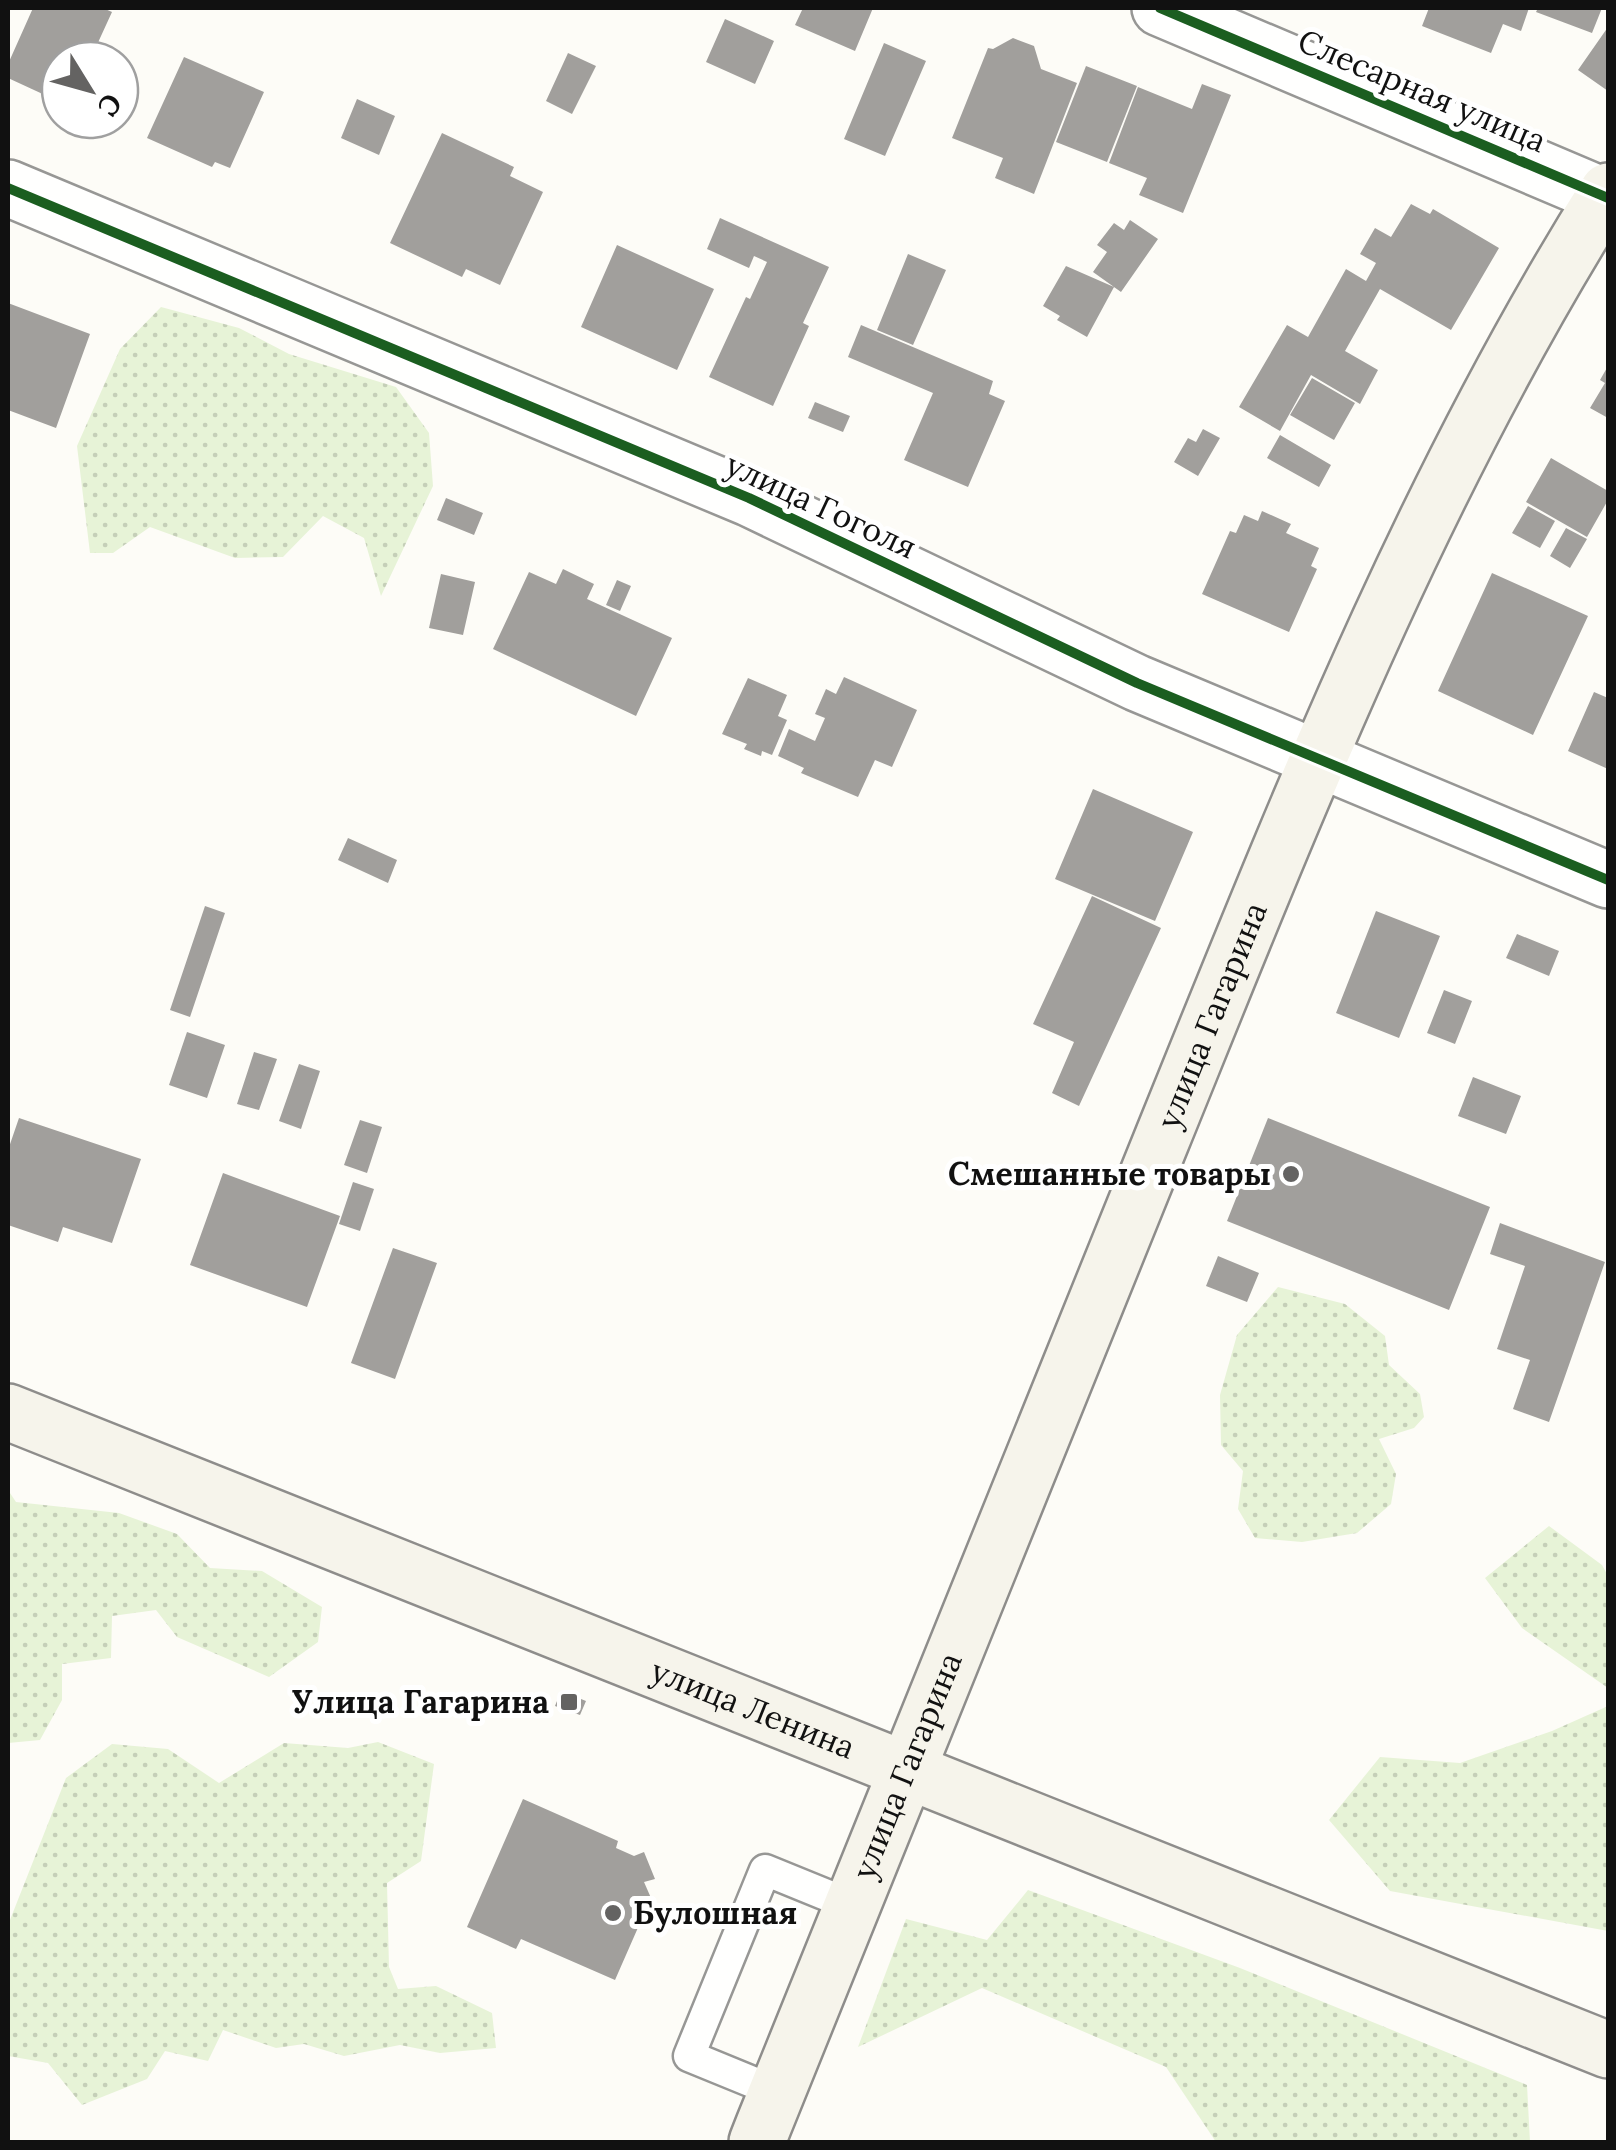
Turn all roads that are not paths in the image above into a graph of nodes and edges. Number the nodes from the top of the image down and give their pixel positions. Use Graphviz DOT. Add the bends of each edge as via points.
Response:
graph roads {
  1 [pos="1160,8"];
  2 [pos="8,188"];
  3 [pos="1607,195"];
  4 [pos="1316,760"];
  5 [pos="1608,880"];
  6 [pos="8,1412"];
  7 [pos="903,1772"];
  8 [pos="850,1905"];
  9 [pos="1608,2050"];
  10 [pos="777,2092"];
  11 [pos="757,2142"];
  1 -- 3 [label="street, Слесарная улица"];
  2 -- 4 [label="street, улица Гоголя" via="749,498 1137,683"];
  3 -- 4 [label="main road, улица Гагарина" via="1493,392"];
  4 -- 5 [label="street, улица Гоголя"];
  4 -- 7 [label="main road, улица Гагарина"];
  6 -- 7 [label="main road, улица Ленина"];
  7 -- 8 [label="main road, улица Гагарина"];
  7 -- 9 [label="main road, улица Ленина"];
  8 -- 10 [label="main road, улица Гагарина"];
  8 -- 10 [label="lane" via="765,1870 689,2056"];
  10 -- 11 [label="main road, улица Гагарина"];
}
